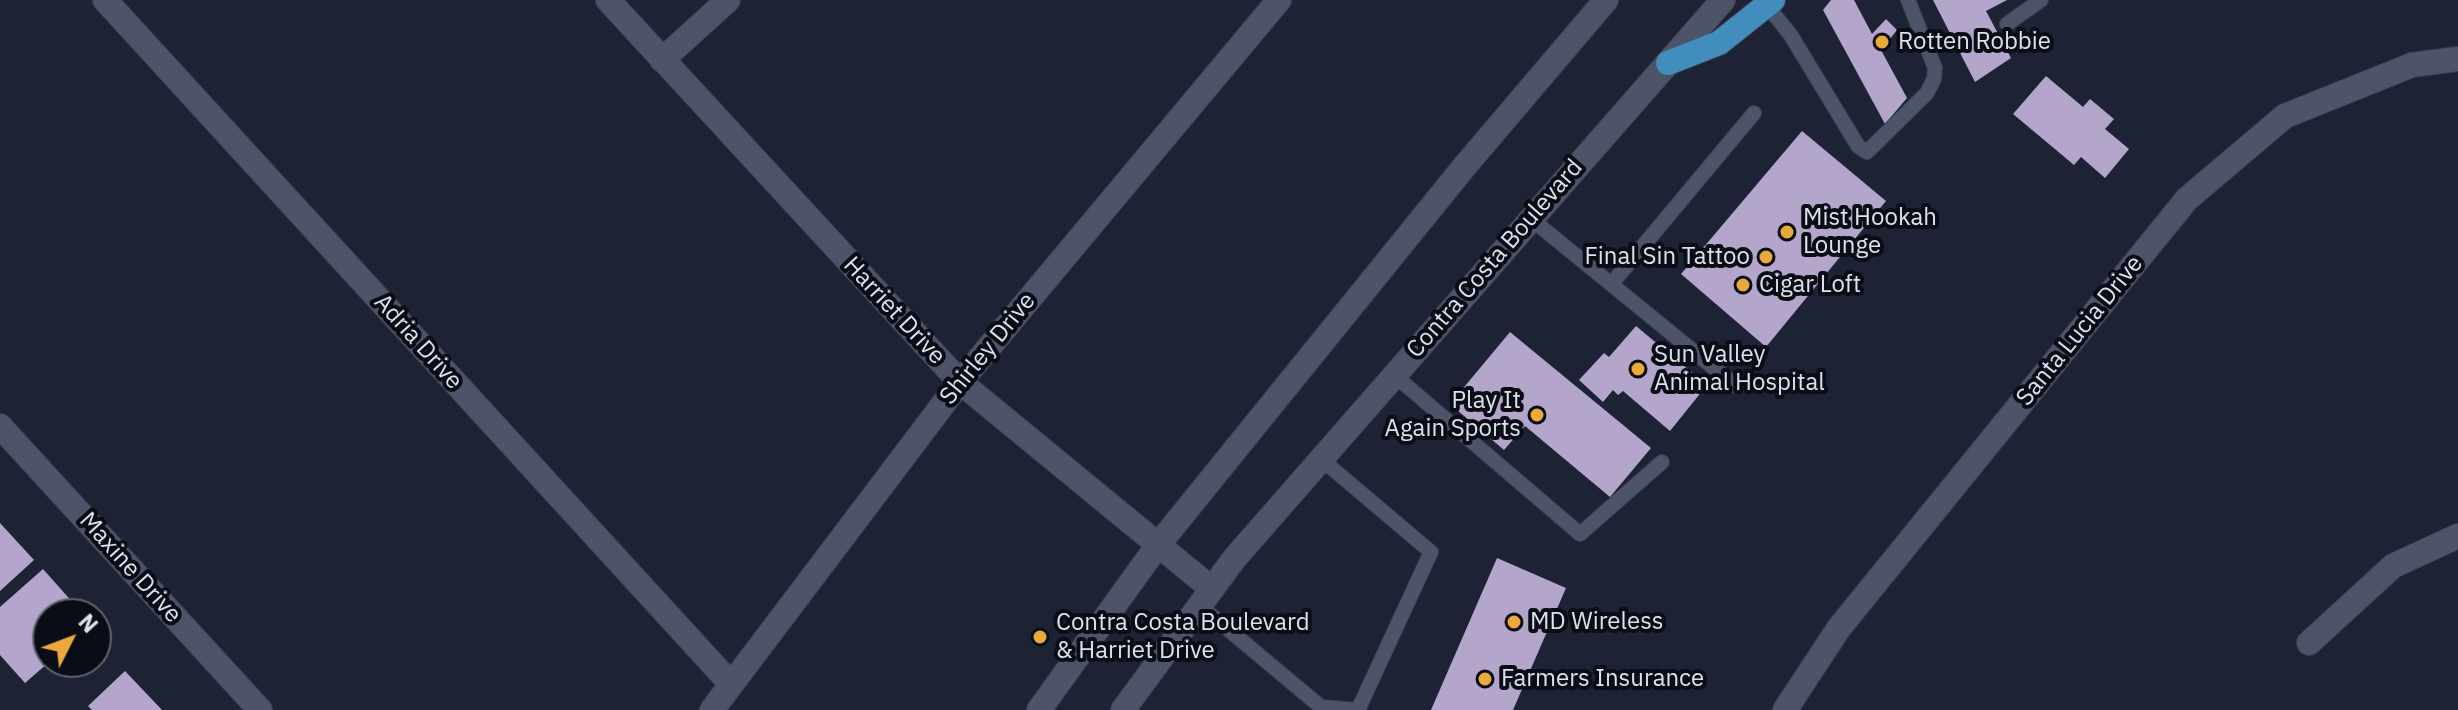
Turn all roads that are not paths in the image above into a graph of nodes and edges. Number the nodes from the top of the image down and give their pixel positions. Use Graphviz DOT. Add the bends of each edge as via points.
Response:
graph roads {
  1 [pos="105,0"];
  2 [pos="608,0"];
  3 [pos="728,0"];
  4 [pos="1279,0"];
  5 [pos="1606,0"];
  6 [pos="1723,0"];
  7 [pos="1908,0"];
  8 [pos="2041,0"];
  9 [pos="1770,3"];
  10 [pos="2007,24"];
  11 [pos="2458,59"];
  12 [pos="662,60"];
  13 [pos="1668,63"];
  14 [pos="1754,113"];
  15 [pos="1530,218"];
  16 [pos="1613,282"];
  17 [pos="1394,375"];
  18 [pos="960,382"];
  19 [pos="1736,386"];
  20 [pos="0,426"];
  21 [pos="1321,459"];
  22 [pos="1662,462"];
  23 [pos="2458,536"];
  24 [pos="1158,545"];
  25 [pos="1206,597"];
  26 [pos="2309,643"];
  27 [pos="731,684"];
  28 [pos="260,710"];
  29 [pos="712,710"];
  30 [pos="1039,710"];
  31 [pos="1123,710"];
  32 [pos="1785,710"];
  1 -- 27 [label="street, Adria Drive"];
  2 -- 12 [label="street, Harriet Drive"];
  3 -- 12 [label="street"];
  4 -- 18 [label="street, Shirley Drive"];
  5 -- 24 [label="street"];
  6 -- 13 [label="street, Contra Costa Boulevard"];
  7 -- 9 [label="lane" via="1935,68 1934,79 1927,93 1867,152 1858,146"];
  8 -- 10 [label="lane"];
  9 -- 13 [label="main road" via="1719,43"];
  11 -- 32 [label="street, Santa Lucia Drive" via="2412,65 2285,116 2187,199 1839,628"];
  12 -- 18 [label="street, Harriet Drive"];
  13 -- 15 [label="street, Contra Costa Boulevard"];
  14 -- 16 [label="lane"];
  15 -- 16 [label="lane"];
  15 -- 17 [label="street, Contra Costa Boulevard"];
  16 -- 19 [label="lane"];
  17 -- 21 [label="street, Contra Costa Boulevard"];
  17 -- 22 [label="lane" via="1580,534"];
  18 -- 24 [label="street, Harriet Drive"];
  18 -- 27 [label="street, Shirley Drive"];
  20 -- 28 [label="street, Maxine Drive"];
  21 -- 25 [label="street, Contra Costa Boulevard"];
  21 -- 25 [label="lane" via="1431,552 1358,710 1321,707"];
  23 -- 26 [label="street" via="2393,566"];
  24 -- 25 [label="street, Harriet Drive"];
  24 -- 30 [label="street"];
  25 -- 31 [label="street, Contra Costa Boulevard"];
  27 -- 29 [label="street, Shirley Drive"];
}
